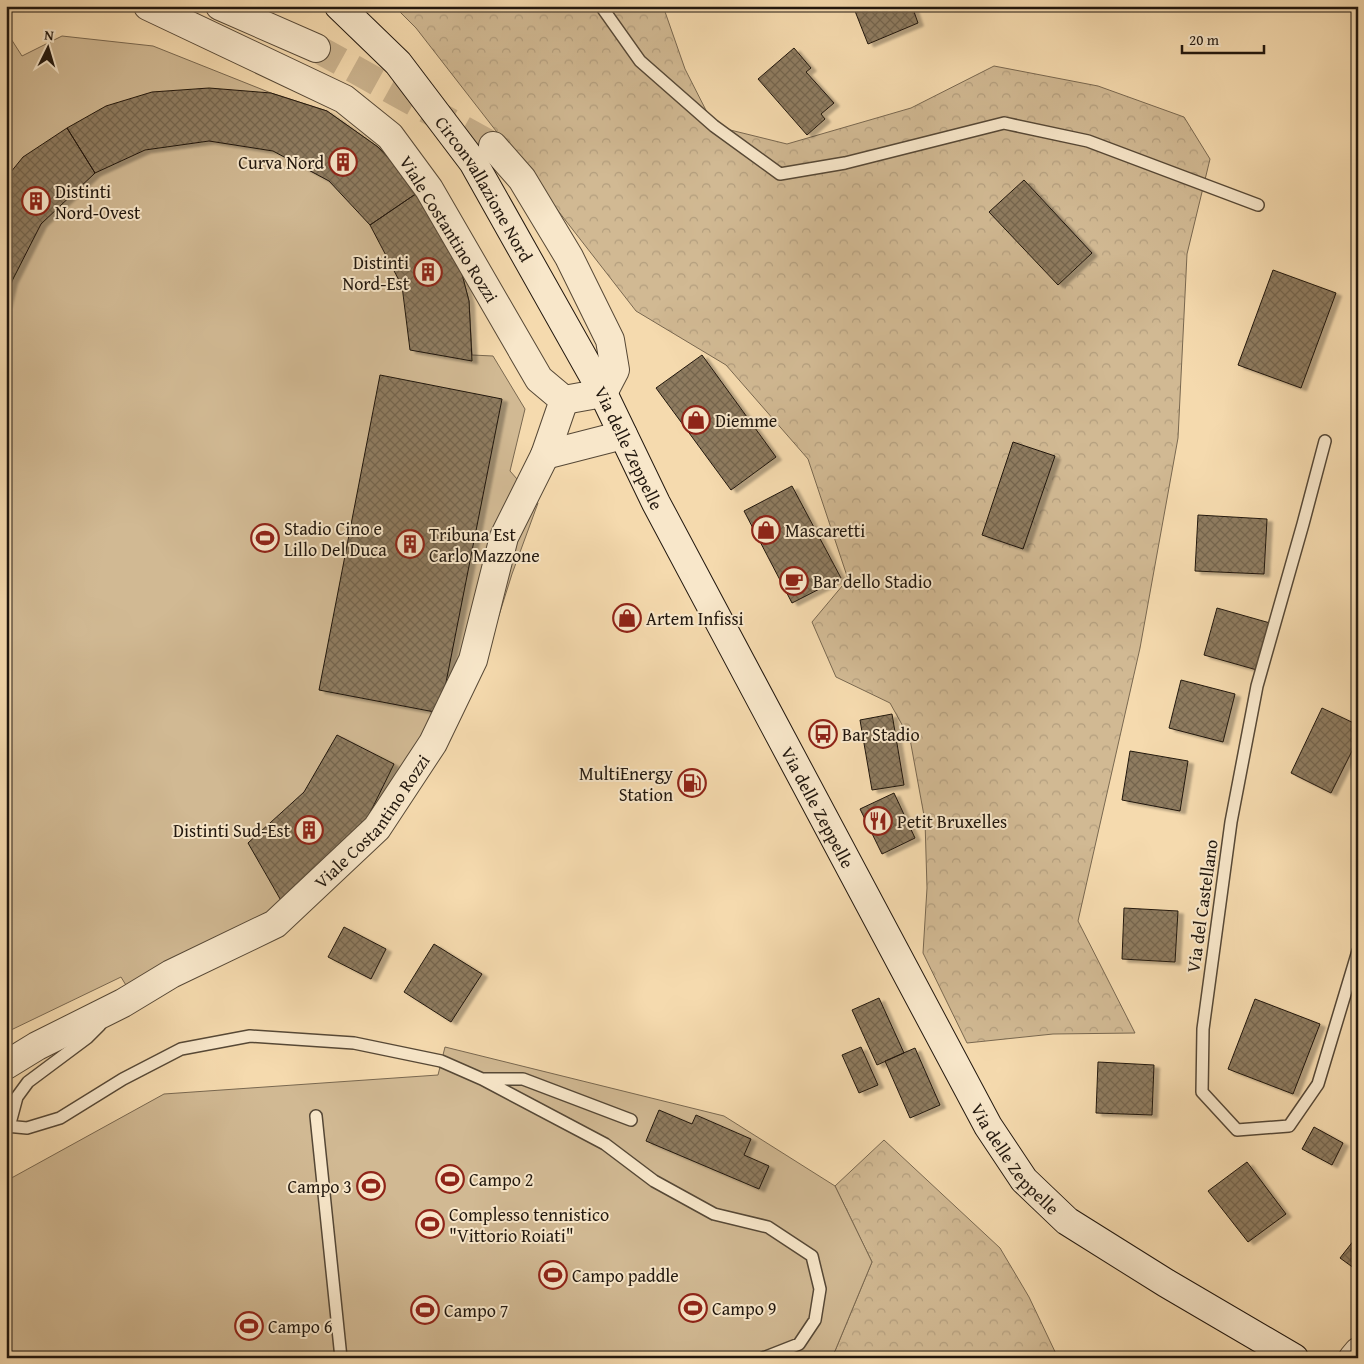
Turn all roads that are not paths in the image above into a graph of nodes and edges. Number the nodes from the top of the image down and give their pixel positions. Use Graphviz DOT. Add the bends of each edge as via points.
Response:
graph roads {
  1 [pos="148,6"];
  2 [pos="220,6"];
  3 [pos="338,6"];
  4 [pos="601,6"];
  5 [pos="316,48"];
  6 [pos="494,146"];
  7 [pos="1258,205"];
  8 [pos="603,393"];
  9 [pos="564,400"];
  10 [pos="623,435"];
  11 [pos="1325,441"];
  12 [pos="545,455"];
  13 [pos="1358,950"];
  14 [pos="123,1003"];
  15 [pos="37,1046"];
  16 [pos="6,1051"];
  17 [pos="6,1065"];
  18 [pos="482,1079"];
  19 [pos="316,1116"];
  20 [pos="631,1120"];
  21 [pos="8,1126"];
  22 [pos="1358,1352"];
  23 [pos="341,1358"];
  24 [pos="763,1358"];
  25 [pos="1294,1358"];
  26 [pos="1353,1358"];
  1 -- 9 [label="street, Viale Costantino Rozzi" via="344,98 390,136 429,189 539,379"];
  2 -- 5 [label="street"];
  3 -- 8 [label="street, Circonvallazione Nord" via="398,63 473,162"];
  4 -- 7 [label="lane" via="640,61 714,126 780,174 845,163 1004,123 1088,141"];
  6 -- 8 [label="street, Via delle Zeppelle" via="522,179 569,257 610,340 615,370"];
  8 -- 9 [label="street"];
  8 -- 10 [label="street, Via delle Zeppelle"];
  9 -- 12 [label="street, Viale Costantino Rozzi"];
  10 -- 12 [label="street"];
  10 -- 25 [label="street, Via delle Zeppelle" via="656,503 984,1118 1024,1180 1067,1220"];
  11 -- 13 [label="lane, Via del Castellano" via="1257,686 1231,822 1203,1030 1202,1092 1237,1130 1289,1126 1318,1084"];
  12 -- 14 [label="street, Viale Costantino Rozzi" via="504,538 473,660 434,742 377,828 275,924 171,974"];
  14 -- 15 [label="street, Viale Costantino Rozzi"];
  14 -- 21 [label="lane" via="87,1038 28,1082 17,1097"];
  15 -- 16 [label="street, Viale Costantino Rozzi"];
  15 -- 17 [label="street, Viale Costantino Rozzi"];
  18 -- 20 [label="lane" via="523,1079"];
  18 -- 21 [label="lane" via="442,1061 354,1043 250,1036 182,1049 123,1078 60,1118 27,1128"];
  18 -- 24 [label="lane" via="605,1144 654,1181 714,1214 768,1227 812,1256 820,1289 815,1320 799,1344"];
  19 -- 23 [label="lane"];
  22 -- 26 [label="street"];
}
